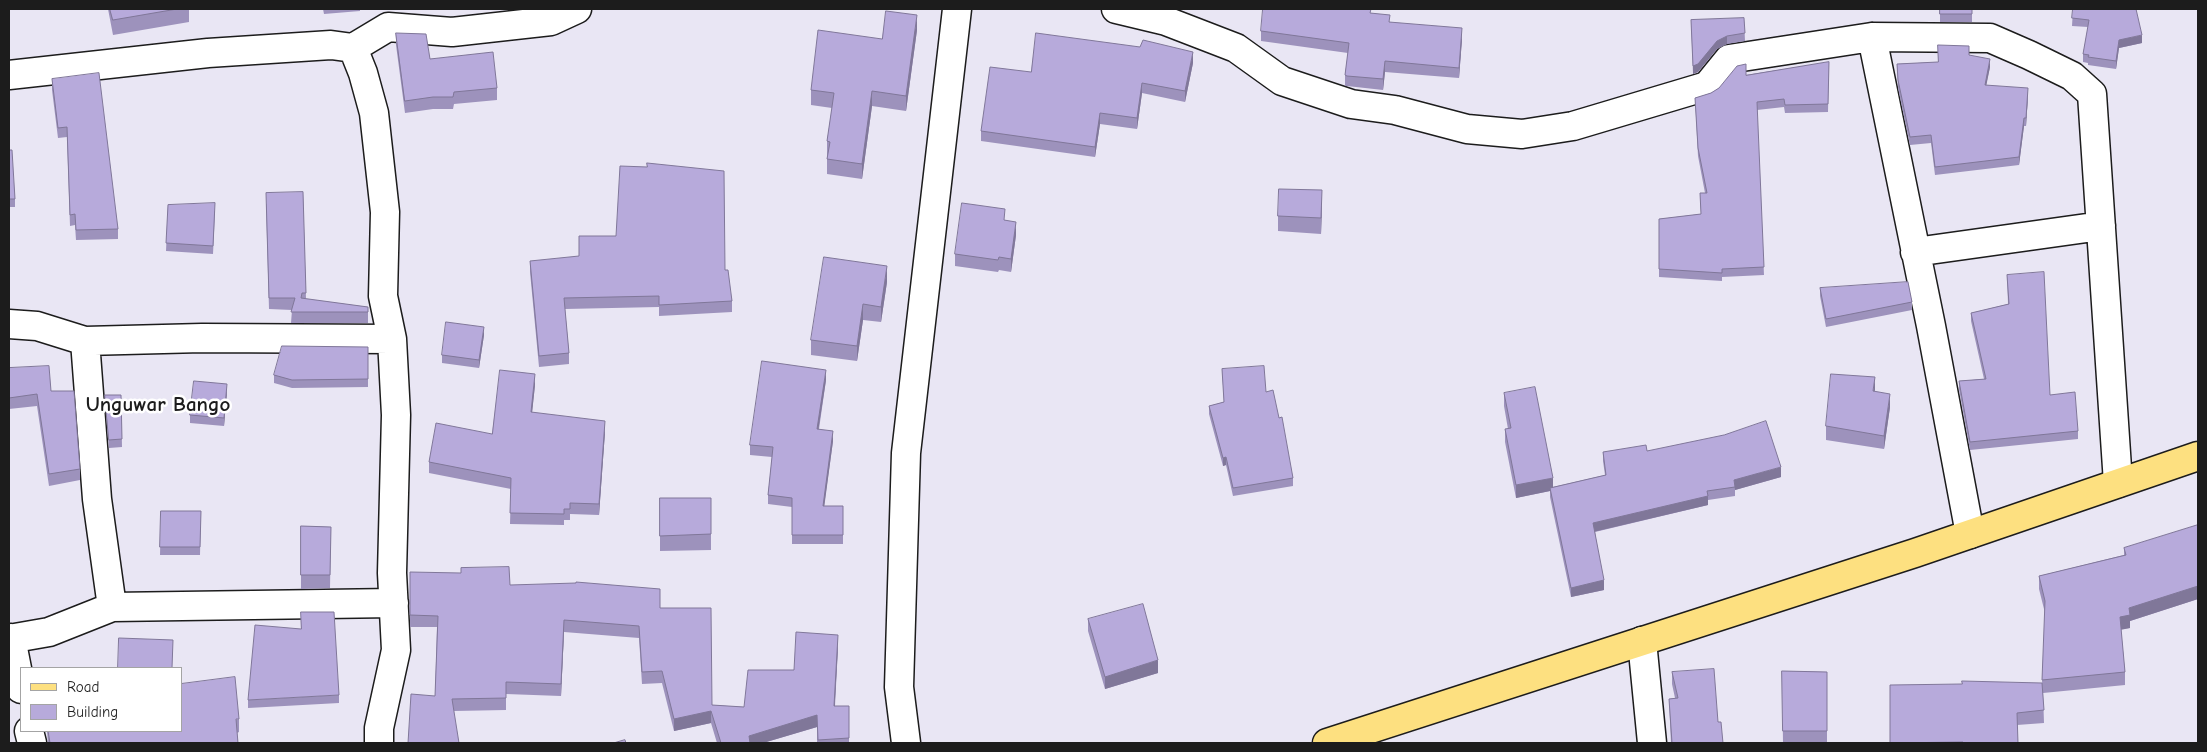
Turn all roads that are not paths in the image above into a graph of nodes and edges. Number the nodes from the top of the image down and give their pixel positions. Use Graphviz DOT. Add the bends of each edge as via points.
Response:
graph roads {
  1 [pos="577,9"];
  2 [pos="957,9"];
  3 [pos="1116,9"];
  4 [pos="1872,37"];
  5 [pos="353,48"];
  6 [pos="9,75"];
  7 [pos="2101,226"];
  8 [pos="1916,252"];
  9 [pos="9,324"];
  10 [pos="392,339"];
  11 [pos="86,341"];
  12 [pos="2198,456"];
  13 [pos="2118,483"];
  14 [pos="1970,534"];
  15 [pos="394,603"];
  16 [pos="112,607"];
  17 [pos="10,639"];
  18 [pos="1642,641"];
  19 [pos="20,684"];
  20 [pos="379,743"];
  21 [pos="906,743"];
  22 [pos="1327,743"];
  23 [pos="1652,743"];
  1 -- 5 [label="street" via="551,21 452,32 388,27"];
  2 -- 21 [label="street" via="906,453 898,687"];
  3 -- 4 [label="street" via="1166,21 1236,48 1282,81 1351,104 1395,110 1467,129 1522,134 1573,126 1707,86 1729,59"];
  4 -- 7 [label="street" via="1990,38 2072,76 2092,94"];
  4 -- 8 [label="street"];
  5 -- 6 [label="street" via="331,45 208,53"];
  5 -- 10 [label="street" via="374,112 384,212 382,296"];
  7 -- 8 [label="street"];
  7 -- 13 [label="street"];
  8 -- 14 [label="street"];
  9 -- 11 [label="street" via="37,326"];
  10 -- 11 [label="street"];
  10 -- 15 [label="street" via="396,415"];
  11 -- 16 [label="street" via="97,500"];
  12 -- 13 [label="main road"];
  13 -- 14 [label="main road"];
  14 -- 18 [label="main road"];
  15 -- 16 [label="street"];
  15 -- 20 [label="street" via="396,650 379,728"];
  16 -- 17 [label="street" via="49,632"];
  17 -- 19 [label="street"];
  18 -- 22 [label="main road"];
  18 -- 23 [label="street"];
}
